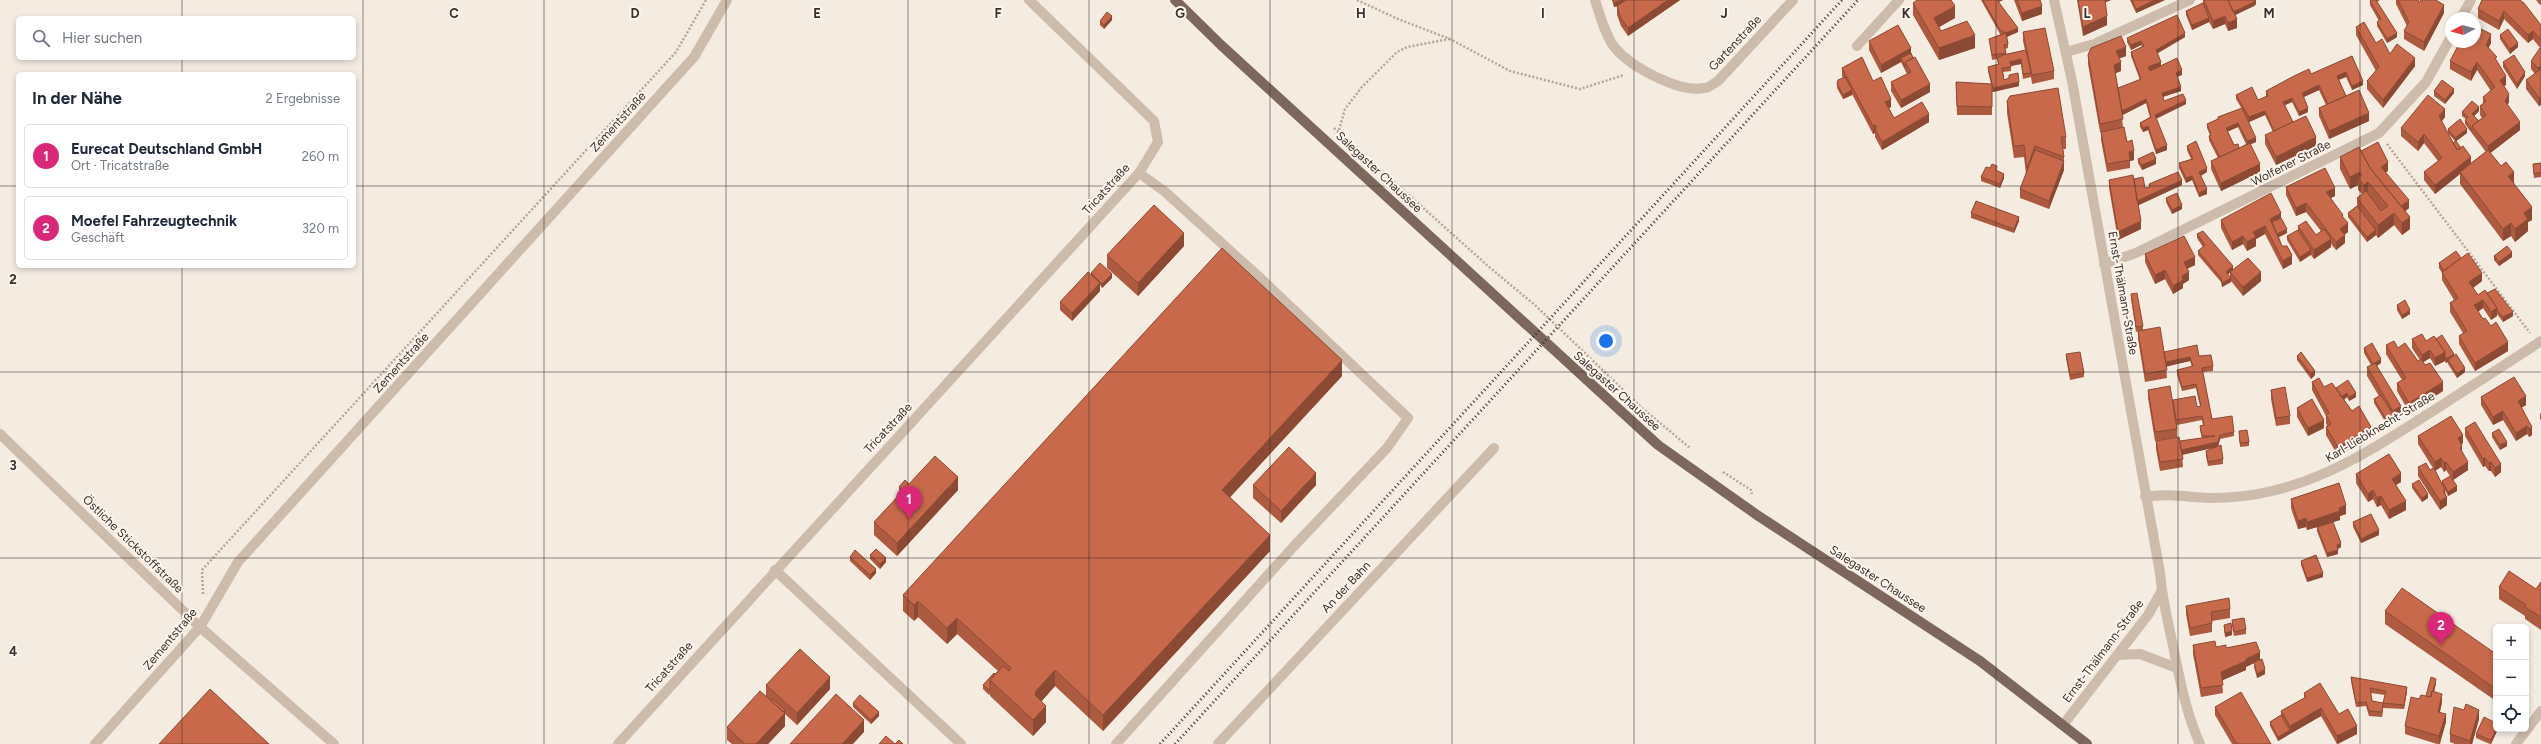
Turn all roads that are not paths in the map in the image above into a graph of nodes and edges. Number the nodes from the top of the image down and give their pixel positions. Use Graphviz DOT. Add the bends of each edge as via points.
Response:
graph roads {
  1 [pos="727,0"];
  2 [pos="1029,0"];
  3 [pos="1175,0"];
  4 [pos="1595,0"];
  5 [pos="1793,0"];
  6 [pos="1899,0"];
  7 [pos="2054,0"];
  8 [pos="2190,0"];
  9 [pos="2471,0"];
  10 [pos="2464,12"];
  11 [pos="1857,46"];
  12 [pos="2445,48"];
  13 [pos="2066,52"];
  14 [pos="1139,173"];
  15 [pos="2104,264"];
  16 [pos="2540,342"];
  17 [pos="2,435"];
  18 [pos="1494,448"];
  19 [pos="2145,497"];
  20 [pos="775,570"];
  21 [pos="2161,592"];
  22 [pos="202,624"];
  23 [pos="2118,655"];
  24 [pos="2177,668"];
  25 [pos="2541,711"];
  26 [pos="2063,725"];
  27 [pos="1224,742"];
  28 [pos="95,744"];
  29 [pos="334,744"];
  30 [pos="618,744"];
  31 [pos="961,744"];
  32 [pos="1116,744"];
  33 [pos="2087,744"];
  34 [pos="2200,744"];
  35 [pos="2516,744"];
  1 -- 22 [label="street, Zementstraße" via="694,57 238,562"];
  2 -- 14 [label="street, Tricatstraße" via="1154,122 1158,142"];
  3 -- 26 [label="main road, Salegaster Chaussee" via="1648,436 1683,465 1980,661"];
  4 -- 5 [label="street, Gartenstraße" via="1614,47 1641,69 1688,88 1705,88 1718,81"];
  6 -- 11 [label="street"];
  7 -- 13 [label="street, Ernst-Thälmann-Straße"];
  8 -- 13 [label="street" via="2094,44"];
  9 -- 10 [label="street"];
  12 -- 15 [label="street, Wolfener Straße" via="2426,82 2379,133 2136,253"];
  13 -- 15 [label="street, Ernst-Thälmann-Straße"];
  14 -- 20 [label="street, Tricatstraße"];
  14 -- 32 [label="street" via="1164,191 1258,276 1408,418 1387,448 1295,545"];
  15 -- 19 [label="street, Ernst-Thälmann-Straße"];
  16 -- 19 [label="street, Karl-Liebknecht-Straße" via="2409,426 2329,473 2271,492 2209,498 2163,494"];
  17 -- 22 [label="street, Östliche Stickstoffstraße"];
  18 -- 27 [label="street, An der Bahn"];
  19 -- 21 [label="street, Ernst-Thälmann-Straße" via="2160,573"];
  20 -- 30 [label="street, Tricatstraße"];
  20 -- 31 [label="street"];
  21 -- 23 [label="street, Ernst-Thälmann-Straße" via="2148,615"];
  21 -- 24 [label="street, Ernst-Thälmann-Straße"];
  22 -- 28 [label="street, Zementstraße"];
  22 -- 29 [label="street, Östliche Stickstoffstraße"];
  23 -- 24 [label="street" via="2140,654"];
  23 -- 26 [label="street, Ernst-Thälmann-Straße"];
  24 -- 34 [label="street, Ernst-Thälmann-Straße" via="2192,726"];
  25 -- 35 [label="street"];
  26 -- 33 [label="main road, Salegaster Chaussee"];
}
